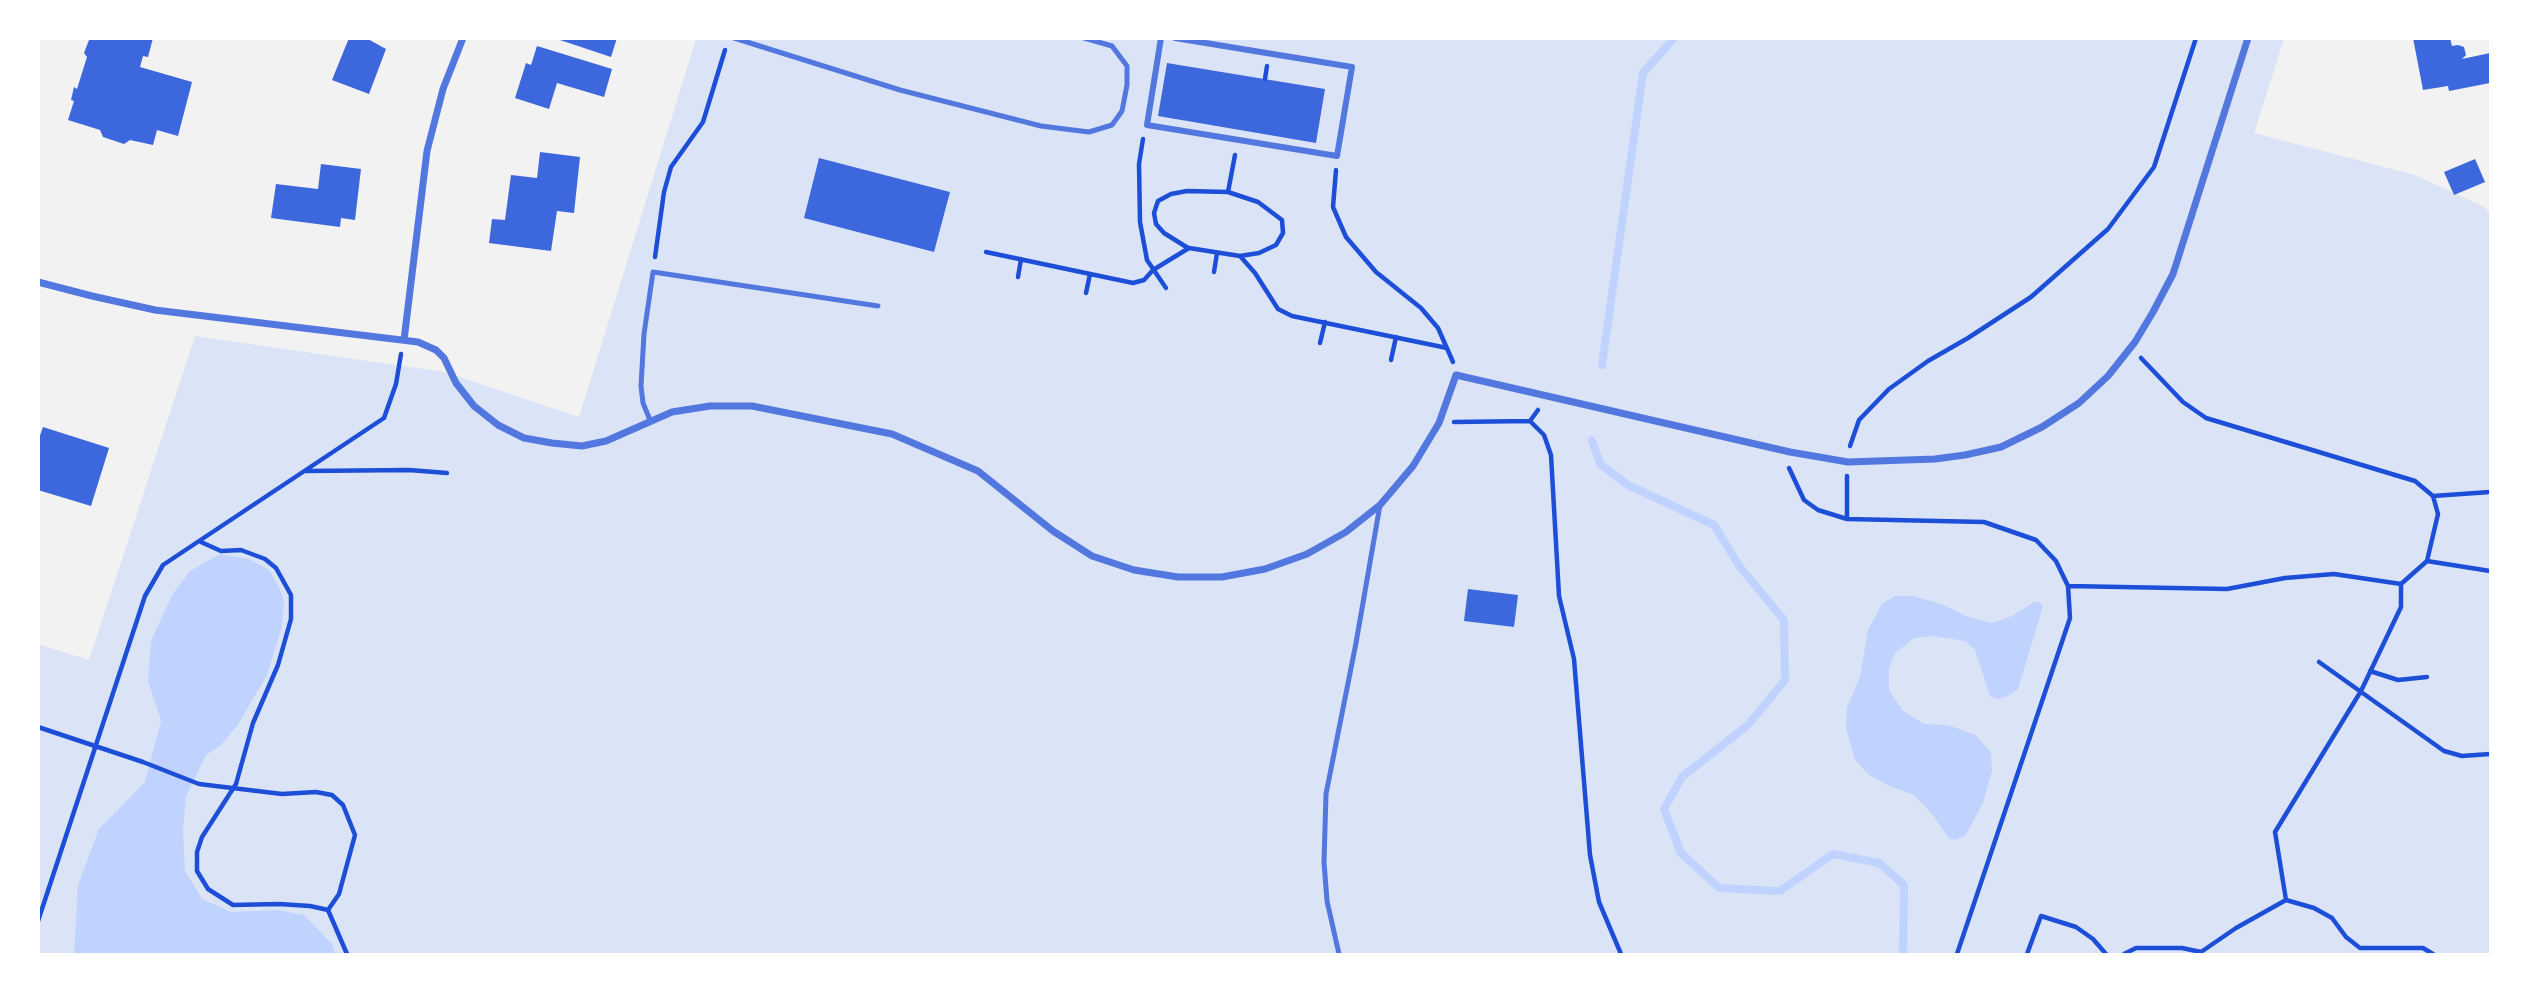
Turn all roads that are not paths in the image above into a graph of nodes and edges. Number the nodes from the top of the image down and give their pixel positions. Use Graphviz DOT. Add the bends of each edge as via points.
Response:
graph roads {
  1 [pos="463,38"];
  2 [pos="734,38"];
  3 [pos="1084,38"];
  4 [pos="1161,38"];
  5 [pos="1175,38"];
  6 [pos="2248,38"];
  7 [pos="38,282"];
  8 [pos="878,306"];
  9 [pos="404,340"];
  10 [pos="650,420"];
  11 [pos="1380,505"];
  12 [pos="1339,954"];
  1 -- 9 [label="street" via="443,89 428,151"];
  2 -- 3 [label="lane" via="901,90 1041,126 1089,132 1112,125 1122,111 1127,66 1112,46"];
  4 -- 5 [label="street" via="1147,125 1338,156 1352,67"];
  6 -- 11 [label="street" via="2173,274 2153,312 2108,376 2079,403 2042,427 2001,447 1936,459 1848,463 1456,375 1439,423 1420,456"];
  7 -- 9 [label="street" via="155,310"];
  8 -- 10 [label="lane" via="653,272 640,386"];
  9 -- 10 [label="street" via="436,350 474,406 524,438 582,446"];
  10 -- 11 [label="street" via="710,406 752,406 892,434 978,471 1092,556 1134,570 1178,577 1222,577 1307,554"];
  11 -- 12 [label="lane" via="1326,794 1327,901"];
}
